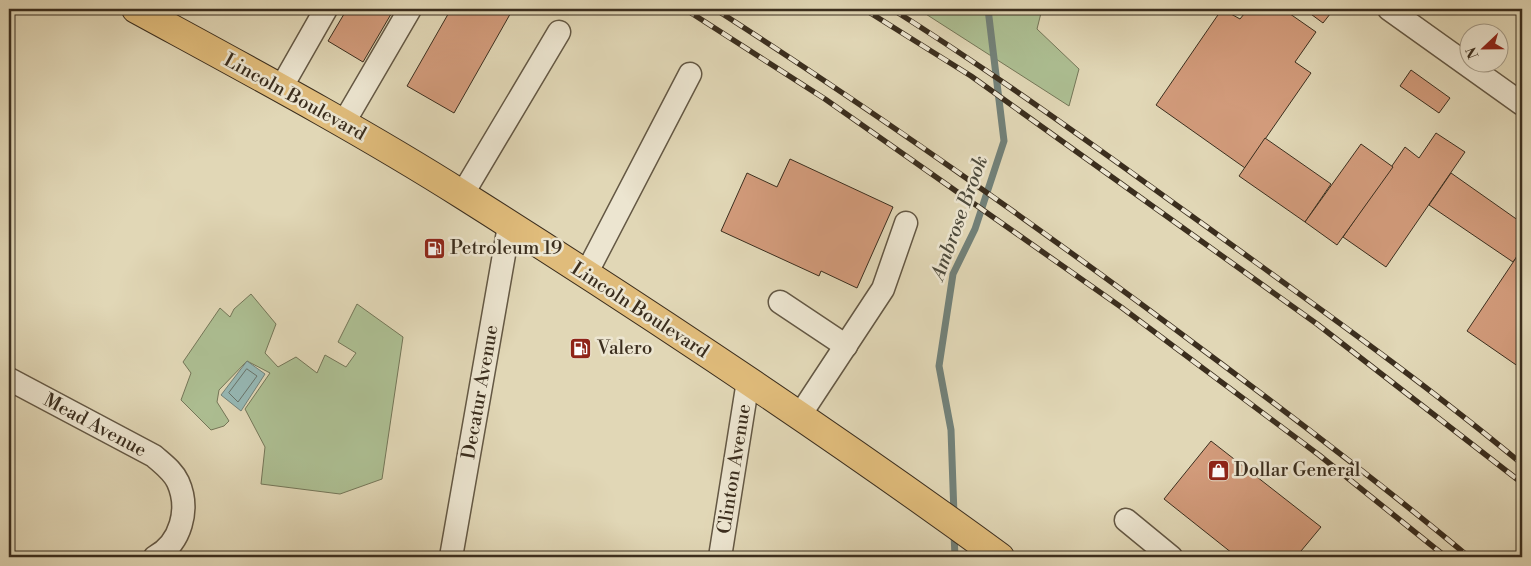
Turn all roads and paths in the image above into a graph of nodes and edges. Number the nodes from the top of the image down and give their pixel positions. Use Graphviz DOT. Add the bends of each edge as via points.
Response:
graph roads {
  1 [pos="136,9"];
  2 [pos="326,9"];
  3 [pos="410,9"];
  4 [pos="1389,9"];
  5 [pos="559,32"];
  6 [pos="690,74"];
  7 [pos="282,88"];
  8 [pos="1522,104"];
  9 [pos="344,124"];
  10 [pos="462,195"];
  11 [pos="906,223"];
  12 [pos="509,226"];
  13 [pos="586,274"];
  14 [pos="780,302"];
  15 [pos="846,346"];
  16 [pos="9,379"];
  17 [pos="748,381"];
  18 [pos="800,415"];
  19 [pos="1126,520"];
  20 [pos="995,553"];
  21 [pos="155,557"];
  22 [pos="451,557"];
  23 [pos="720,557"];
  24 [pos="1171,557"];
  1 -- 7 [label="main road, Lincoln Boulevard"];
  2 -- 7 [label="street"];
  3 -- 9 [label="street"];
  4 -- 8 [label="street"];
  5 -- 10 [label="street"];
  6 -- 13 [label="street"];
  7 -- 9 [label="main road, Lincoln Boulevard"];
  9 -- 10 [label="main road, Lincoln Boulevard"];
  10 -- 12 [label="main road, Lincoln Boulevard"];
  11 -- 15 [label="street" via="883,289"];
  12 -- 13 [label="main road, Lincoln Boulevard"];
  12 -- 22 [label="street, Decatur Avenue"];
  13 -- 17 [label="main road, Lincoln Boulevard"];
  14 -- 15 [label="street"];
  15 -- 18 [label="street"];
  16 -- 21 [label="street, Mead Avenue" via="154,456 168,468 178,482 182,523 174,542"];
  17 -- 18 [label="main road, Lincoln Boulevard"];
  17 -- 23 [label="street, Clinton Avenue"];
  18 -- 20 [label="main road, Lincoln Boulevard"];
  19 -- 24 [label="street"];
}
